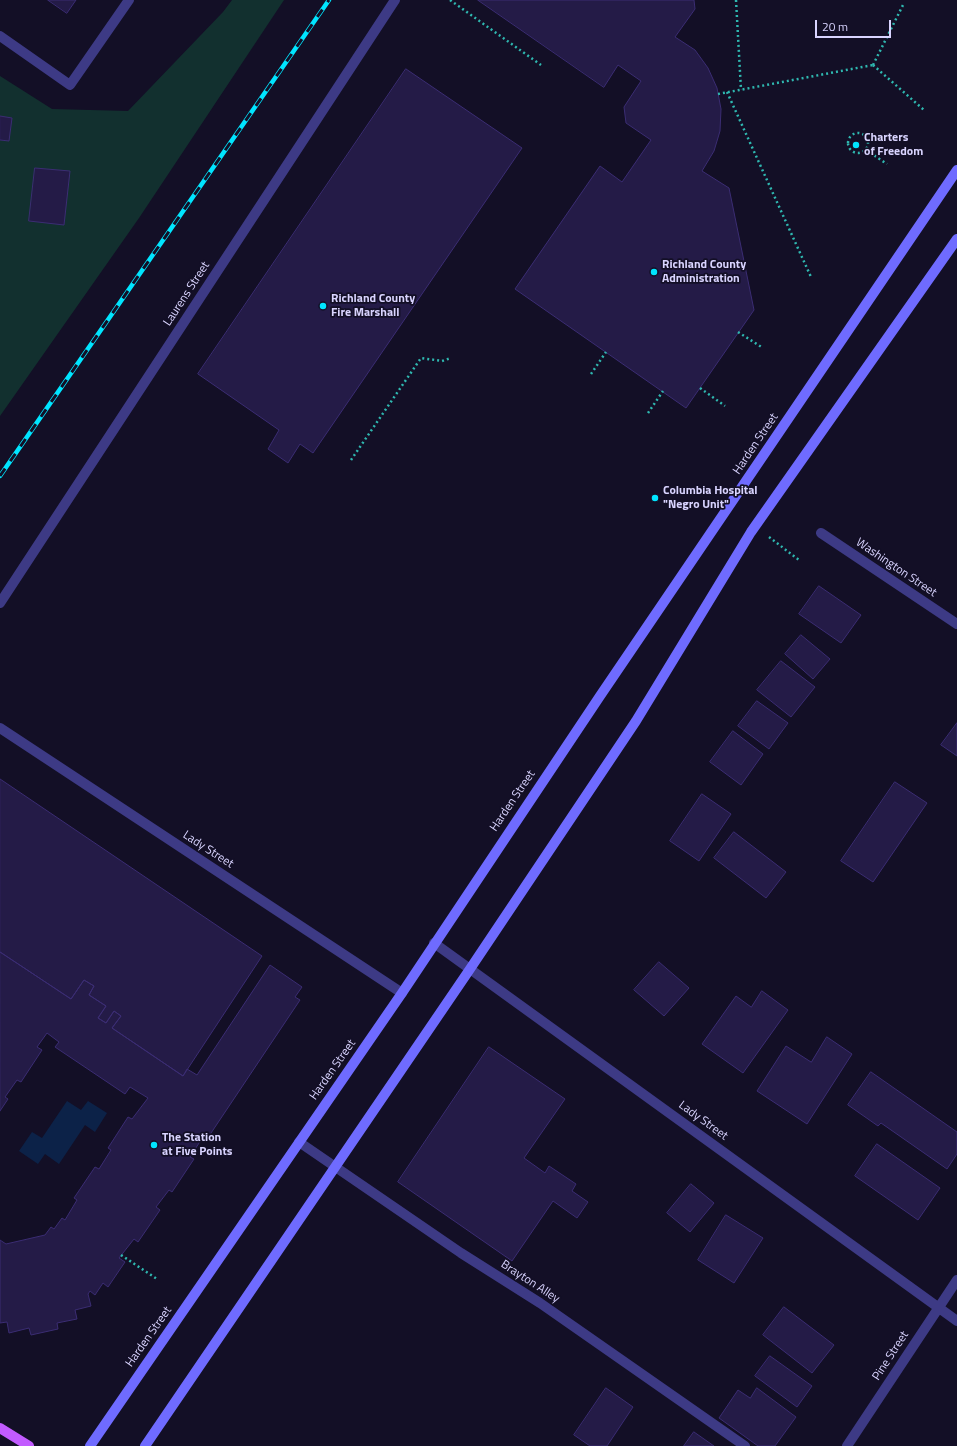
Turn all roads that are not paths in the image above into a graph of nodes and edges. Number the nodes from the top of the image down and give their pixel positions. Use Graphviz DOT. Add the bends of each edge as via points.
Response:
graph roads {
  1 [pos="129,0"];
  2 [pos="395,0"];
  3 [pos="0,36"];
  4 [pos="957,170"];
  5 [pos="957,239"];
  6 [pos="821,533"];
  7 [pos="0,603"];
  8 [pos="957,624"];
  9 [pos="0,728"];
  10 [pos="434,943"];
  11 [pos="470,969"];
  12 [pos="402,993"];
  13 [pos="299,1142"];
  14 [pos="336,1167"];
  15 [pos="957,1280"];
  16 [pos="938,1307"];
  17 [pos="957,1321"];
  18 [pos="0,1428"];
  19 [pos="29,1446"];
  20 [pos="90,1446"];
  21 [pos="145,1446"];
  22 [pos="745,1446"];
  23 [pos="847,1446"];
  1 -- 3 [label="street" via="70,85"];
  2 -- 7 [label="street, Laurens Street"];
  4 -- 10 [label="main road, Harden Street"];
  5 -- 11 [label="main road" via="751,532 636,721"];
  6 -- 8 [label="street, Washington Street"];
  9 -- 12 [label="street, Lady Street"];
  10 -- 11 [label="street, Lady Street"];
  10 -- 12 [label="main road, Harden Street"];
  11 -- 14 [label="main road"];
  11 -- 16 [label="street, Lady Street"];
  12 -- 13 [label="main road, Harden Street"];
  13 -- 14 [label="street, Brayton Alley"];
  13 -- 20 [label="main road, Harden Street"];
  14 -- 21 [label="main road"];
  14 -- 22 [label="street, Brayton Alley" via="460,1253 540,1303"];
  15 -- 16 [label="street, Pine Street"];
  16 -- 17 [label="street, Lady Street"];
  16 -- 23 [label="street, Pine Street"];
  18 -- 19 [label="main road"];
}
